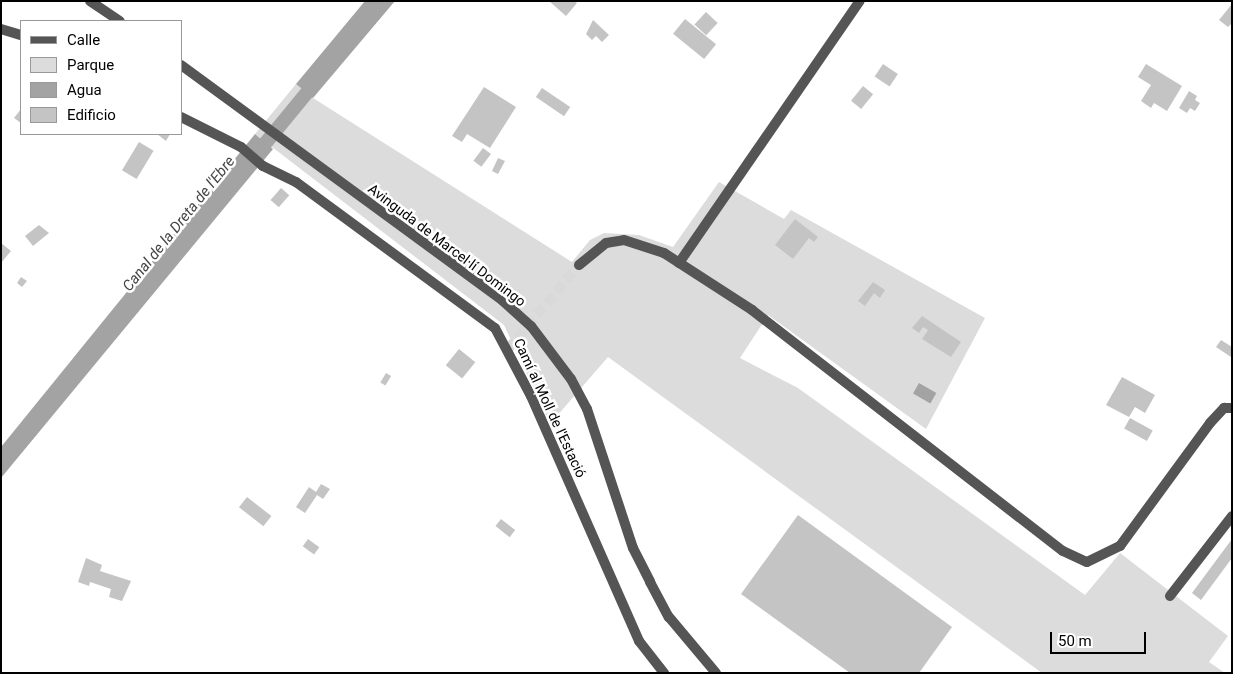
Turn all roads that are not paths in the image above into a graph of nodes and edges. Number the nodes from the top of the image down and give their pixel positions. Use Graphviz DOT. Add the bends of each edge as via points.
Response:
graph roads {
  1 [pos="90,1"];
  2 [pos="860,1"];
  3 [pos="118,20"];
  4 [pos="1,29"];
  5 [pos="20,34"];
  6 [pos="182,66"];
  7 [pos="182,117"];
  8 [pos="679,263"];
  9 [pos="579,265"];
  10 [pos="1232,408"];
  11 [pos="1232,516"];
  12 [pos="1170,596"];
  13 [pos="664,673"];
  14 [pos="716,673"];
  1 -- 3 [label="street"];
  2 -- 8 [label="street"];
  4 -- 5 [label="street"];
  6 -- 14 [label="street, Avinguda de Marcel·lí Domingo" via="503,301 531,326 553,352 587,409 633,548 650,582 669,617"];
  7 -- 13 [label="street, Camí al Moll de l'Estació" via="241,147 262,166 296,182 495,328 531,396 639,641"];
  8 -- 9 [label="street" via="664,253 624,240 606,243"];
  8 -- 10 [label="street" via="752,310 1064,551 1087,562 1120,546 1210,424 1224,408"];
  11 -- 12 [label="street"];
}
